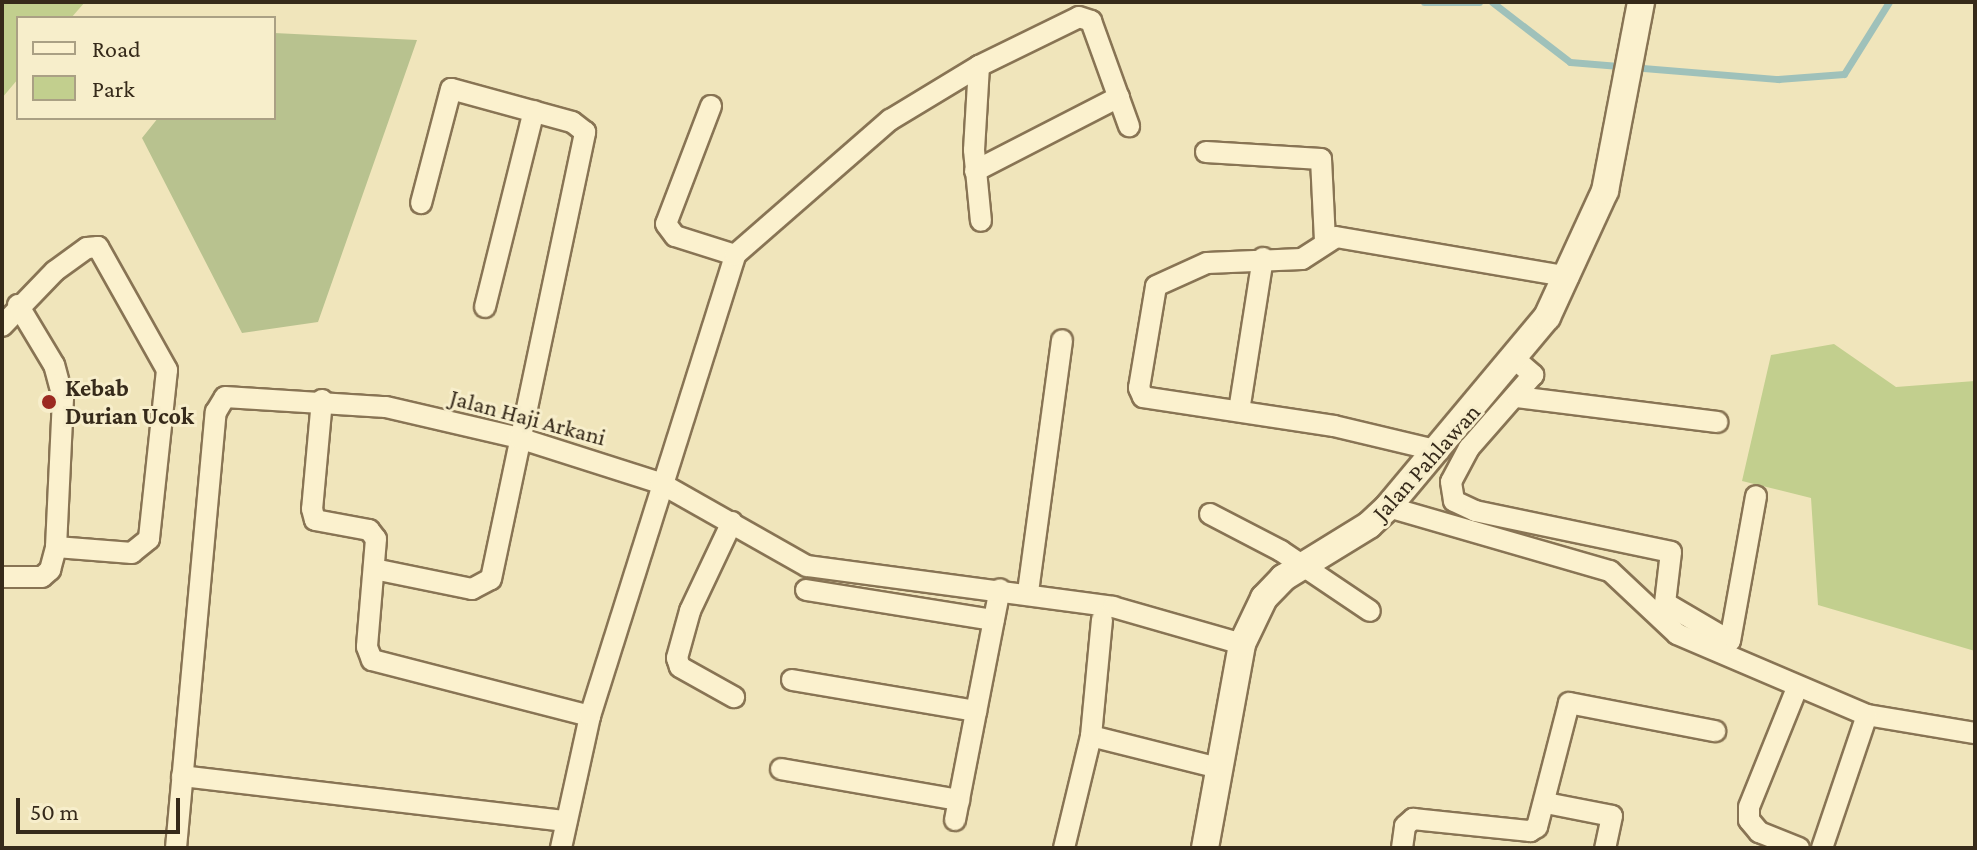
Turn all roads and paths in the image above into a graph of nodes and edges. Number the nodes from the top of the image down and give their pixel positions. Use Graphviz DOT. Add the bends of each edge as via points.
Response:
graph roads {
  1 [pos="1641,2"];
  2 [pos="979,66"];
  3 [pos="1119,97"];
  4 [pos="711,106"];
  5 [pos="534,111"];
  6 [pos="1129,126"];
  7 [pos="1206,152"];
  8 [pos="975,171"];
  9 [pos="421,203"];
  10 [pos="981,221"];
  11 [pos="1325,240"];
  12 [pos="735,255"];
  13 [pos="1263,258"];
  14 [pos="1569,277"];
  15 [pos="18,305"];
  16 [pos="485,307"];
  17 [pos="2,326"];
  18 [pos="1062,340"];
  19 [pos="1516,360"];
  20 [pos="1517,397"];
  21 [pos="322,400"];
  22 [pos="1239,411"];
  23 [pos="1717,422"];
  24 [pos="519,438"];
  25 [pos="1439,451"];
  26 [pos="660,483"];
  27 [pos="1756,496"];
  28 [pos="1388,507"];
  29 [pos="1210,514"];
  30 [pos="732,522"];
  31 [pos="56,547"];
  32 [pos="1303,565"];
  33 [pos="374,569"];
  34 [pos="2,577"];
  35 [pos="1000,589"];
  36 [pos="806,590"];
  37 [pos="1028,592"];
  38 [pos="1370,611"];
  39 [pos="994,620"];
  40 [pos="1102,620"];
  41 [pos="1242,644"];
  42 [pos="792,680"];
  43 [pos="1797,688"];
  44 [pos="734,697"];
  45 [pos="976,711"];
  46 [pos="1867,715"];
  47 [pos="590,716"];
  48 [pos="1715,731"];
  49 [pos="1975,733"];
  50 [pos="1091,736"];
  51 [pos="1218,768"];
  52 [pos="781,769"];
  53 [pos="182,776"];
  54 [pos="1546,803"];
  55 [pos="566,821"];
  56 [pos="176,848"];
  57 [pos="561,848"];
  58 [pos="1064,848"];
  59 [pos="1205,848"];
  60 [pos="1402,848"];
  61 [pos="1605,848"];
  62 [pos="1799,848"];
  63 [pos="1822,848"];
  1 -- 14 [label="street, Jalan Pahlawan" via="1617,147"];
  2 -- 3 [label="street" via="1084,17 1091,21"];
  2 -- 8 [label="street"];
  2 -- 12 [label="street" via="890,120"];
  3 -- 6 [label="street"];
  3 -- 8 [label="street"];
  4 -- 12 [label="street" via="666,224 675,236"];
  5 -- 9 [label="street" via="451,89"];
  5 -- 16 [label="street"];
  5 -- 24 [label="street" via="580,126 586,138"];
  7 -- 11 [label="street" via="1321,159"];
  8 -- 10 [label="street"];
  11 -- 13 [label="street" via="1302,259"];
  11 -- 14 [label="street" via="1336,237"];
  12 -- 26 [label="street"];
  13 -- 22 [label="street"];
  13 -- 22 [label="street" via="1207,263 1154,289 1140,394"];
  14 -- 19 [label="street, Jalan Pahlawan"];
  15 -- 17 [label="street"];
  15 -- 31 [label="street" via="54,365 63,398"];
  15 -- 31 [label="street" via="55,271 87,248 98,247 167,370 149,539 132,553"];
  18 -- 37 [label="street"];
  19 -- 20 [label="street" via="1533,375"];
  19 -- 25 [label="street, Jalan Pahlawan"];
  20 -- 23 [label="street"];
  20 -- 27 [label="street" via="1469,448 1451,482 1454,501 1475,511 1671,552 1665,603 1730,641"];
  21 -- 24 [label="street, Jalan Haji Arkani" via="386,407"];
  21 -- 33 [label="street" via="315,520 369,530 376,539"];
  21 -- 53 [label="street, Jalan Haji Arkani" via="218,400"];
  22 -- 25 [label="street"];
  24 -- 26 [label="street, Jalan Haji Arkani"];
  24 -- 33 [label="street" via="487,585 472,589"];
  25 -- 28 [label="street, Jalan Pahlawan"];
  26 -- 30 [label="street, Jalan Haji Arkani"];
  26 -- 47 [label="street"];
  28 -- 32 [label="street, Jalan Pahlawan" via="1369,525"];
  28 -- 43 [label="street" via="1610,571 1677,634"];
  29 -- 32 [label="street"];
  30 -- 35 [label="street, Jalan Haji Arkani" via="787,556 830,573"];
  30 -- 44 [label="street" via="690,611 677,663"];
  31 -- 34 [label="street" via="42,577"];
  32 -- 38 [label="street"];
  32 -- 41 [label="street, Jalan Pahlawan" via="1264,598"];
  33 -- 47 [label="street" via="367,647 372,660"];
  35 -- 37 [label="street, Jalan Haji Arkani"];
  35 -- 39 [label="street"];
  36 -- 39 [label="street"];
  37 -- 41 [label="street, Jalan Haji Arkani" via="1146,613"];
  39 -- 45 [label="street"];
  40 -- 50 [label="street"];
  41 -- 51 [label="street, Jalan Pahlawan"];
  42 -- 45 [label="street"];
  43 -- 46 [label="street"];
  43 -- 62 [label="street" via="1749,807 1749,820 1759,832"];
  45 -- 52 [label="street" via="957,810"];
  46 -- 49 [label="street"];
  46 -- 63 [label="street"];
  47 -- 55 [label="street"];
  48 -- 54 [label="street" via="1569,703"];
  50 -- 51 [label="street"];
  50 -- 58 [label="street"];
  51 -- 59 [label="street, Jalan Pahlawan"];
  53 -- 55 [label="street"];
  53 -- 56 [label="street, Jalan Haji Arkani"];
  54 -- 60 [label="street" via="1533,831 1413,819 1405,826"];
  54 -- 61 [label="street" via="1612,816"];
  55 -- 57 [label="street"];
}
